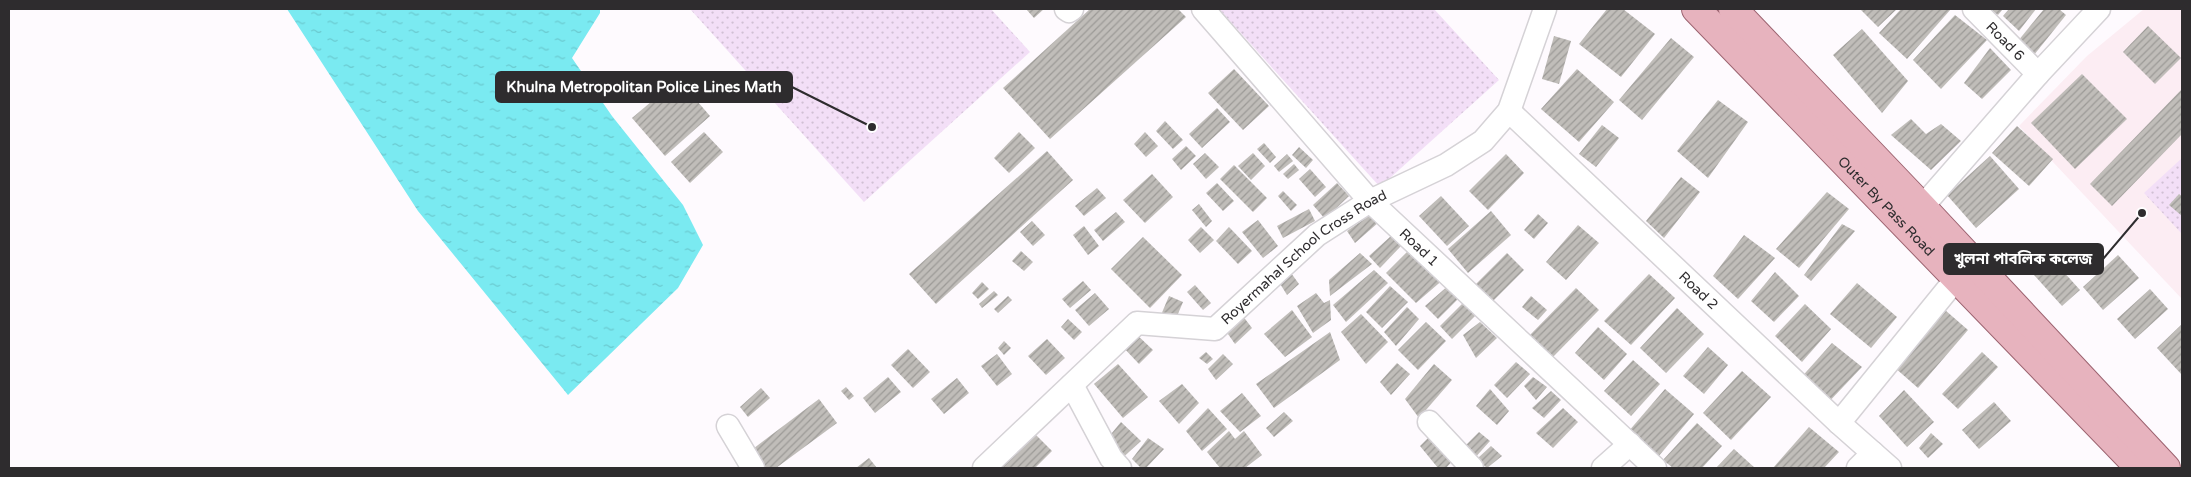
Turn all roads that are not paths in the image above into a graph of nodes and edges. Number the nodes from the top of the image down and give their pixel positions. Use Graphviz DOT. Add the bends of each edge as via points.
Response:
graph roads {
  1 [pos="1066,9"];
  2 [pos="1072,9"];
  3 [pos="1203,9"];
  4 [pos="1545,9"];
  5 [pos="1696,9"];
  6 [pos="1733,9"];
  7 [pos="1974,9"];
  8 [pos="2099,9"];
  9 [pos="2038,74"];
  10 [pos="1509,111"];
  11 [pos="1370,201"];
  12 [pos="1922,207"];
  13 [pos="1956,279"];
  14 [pos="1072,385"];
  15 [pos="1429,422"];
  16 [pos="1839,423"];
  17 [pos="728,426"];
  18 [pos="1630,444"];
  19 [pos="1874,453"];
  20 [pos="752,468"];
  21 [pos="984,468"];
  22 [pos="1120,468"];
  23 [pos="1472,468"];
  24 [pos="1602,468"];
  25 [pos="1655,468"];
  26 [pos="1858,468"];
  27 [pos="1890,468"];
  28 [pos="2140,468"];
  29 [pos="2166,468"];
  1 -- 2 [label="street"];
  3 -- 11 [label="street, Road 1"];
  4 -- 10 [label="street"];
  5 -- 13 [label="main road, Outer By Pass Road"];
  6 -- 12 [label="main road, Outer By Pass Road"];
  7 -- 9 [label="street, Road 6"];
  8 -- 9 [label="street"];
  9 -- 12 [label="street"];
  10 -- 11 [label="street, Royermahal School Cross Road" via="1483,141 1446,164"];
  10 -- 16 [label="street, Road 2"];
  11 -- 14 [label="street, Royermahal School Cross Road" via="1317,235 1216,329 1137,323"];
  11 -- 18 [label="street, Road 1"];
  12 -- 29 [label="main road, Outer By Pass Road"];
  13 -- 16 [label="street"];
  13 -- 28 [label="main road, Outer By Pass Road"];
  14 -- 21 [label="street, Royermahal School Cross Road"];
  14 -- 22 [label="street" via="1111,458"];
  15 -- 23 [label="street"];
  16 -- 19 [label="street, Road 2"];
  17 -- 20 [label="street"];
  18 -- 24 [label="street"];
  18 -- 25 [label="street, Road 1"];
  19 -- 26 [label="street"];
  19 -- 27 [label="street, Road 2"];
}
